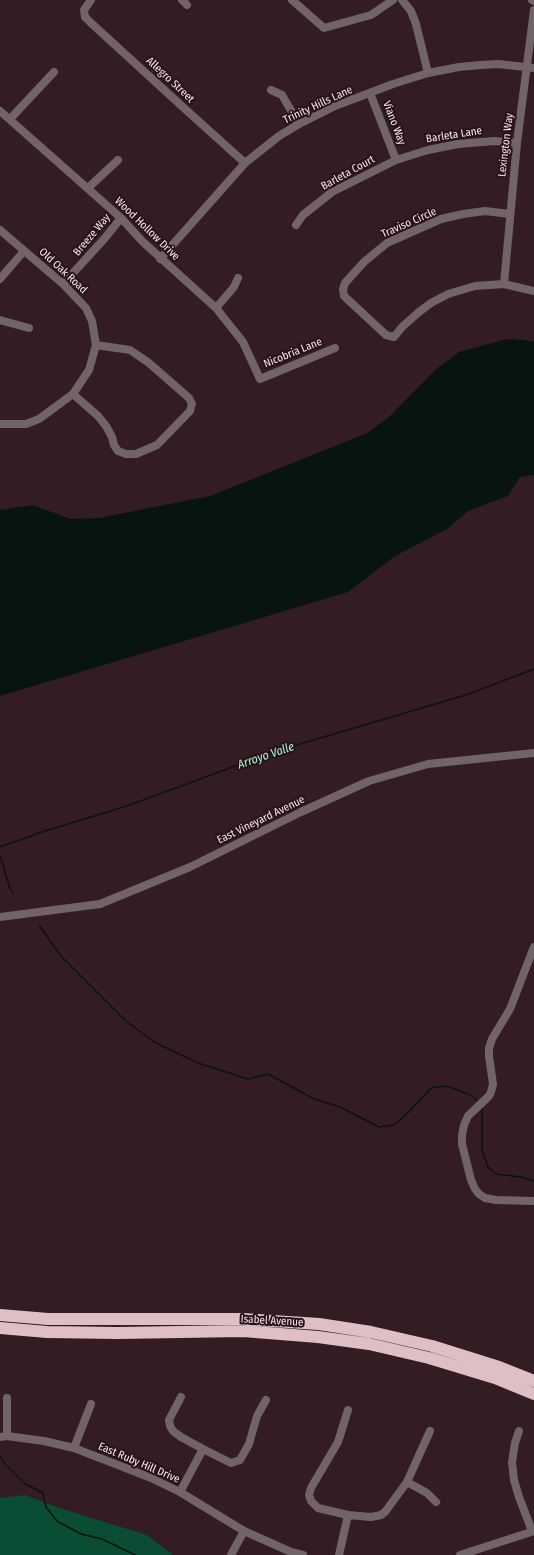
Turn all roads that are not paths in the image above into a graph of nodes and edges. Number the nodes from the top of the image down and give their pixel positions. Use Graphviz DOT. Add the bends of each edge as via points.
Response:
graph roads {
  1 [pos="91,0"];
  2 [pos="292,0"];
  3 [pos="393,0"];
  4 [pos="402,0"];
  5 [pos="534,10"];
  6 [pos="531,67"];
  7 [pos="54,72"];
  8 [pos="428,73"];
  9 [pos="271,90"];
  10 [pos="370,93"];
  11 [pos="0,110"];
  12 [pos="10,120"];
  13 [pos="299,124"];
  14 [pos="517,143"];
  15 [pos="118,160"];
  16 [pos="396,160"];
  17 [pos="245,163"];
  18 [pos="88,188"];
  19 [pos="510,214"];
  20 [pos="121,218"];
  21 [pos="296,225"];
  22 [pos="0,230"];
  23 [pos="24,251"];
  24 [pos="160,259"];
  25 [pos="238,278"];
  26 [pos="0,280"];
  27 [pos="64,284"];
  28 [pos="504,284"];
  29 [pos="534,291"];
  30 [pos="216,308"];
  31 [pos="0,320"];
  32 [pos="29,328"];
  33 [pos="96,345"];
  34 [pos="335,348"];
  35 [pos="260,379"];
  36 [pos="74,394"];
  37 [pos="0,424"];
  38 [pos="534,753"];
  39 [pos="0,917"];
  40 [pos="534,947"];
  41 [pos="534,1201"];
  42 [pos="0,1315"];
  43 [pos="0,1328"];
  44 [pos="534,1381"];
  45 [pos="534,1394"];
  46 [pos="181,1397"];
  47 [pos="7,1398"];
  48 [pos="266,1400"];
  49 [pos="91,1404"];
  50 [pos="348,1410"];
  51 [pos="430,1431"];
  52 [pos="519,1431"];
  53 [pos="3,1436"];
  54 [pos="74,1448"];
  55 [pos="203,1449"];
  56 [pos="407,1482"];
  57 [pos="180,1492"];
  58 [pos="436,1502"];
  59 [pos="348,1515"];
  60 [pos="244,1531"];
  61 [pos="533,1531"];
  62 [pos="231,1555"];
  63 [pos="303,1555"];
  64 [pos="340,1555"];
  65 [pos="460,1555"];
  1 -- 17 [label="street, Allegro Street" via="84,10 85,17"];
  2 -- 3 [label="street" via="324,28 371,15"];
  4 -- 8 [label="street" via="411,11 416,24"];
  5 -- 6 [label="street, Lexington Way"];
  6 -- 8 [label="street, Trinity Hills Lane" via="498,64"];
  6 -- 14 [label="street, Lexington Way"];
  7 -- 12 [label="street"];
  8 -- 10 [label="street, Trinity Hills Lane"];
  9 -- 13 [label="street" via="282,95"];
  10 -- 13 [label="street, Trinity Hills Lane" via="335,106"];
  10 -- 16 [label="street, Viano Way"];
  11 -- 12 [label="street, Wood Hollow Drive"];
  12 -- 18 [label="street, Wood Hollow Drive"];
  13 -- 17 [label="street, Trinity Hills Lane"];
  14 -- 16 [label="street, Barleta Lane" via="494,141 458,144"];
  14 -- 19 [label="street, Lexington Way"];
  15 -- 18 [label="street"];
  16 -- 21 [label="street, Barleta Court" via="332,192"];
  17 -- 24 [label="street, Trinity Hills Lane"];
  18 -- 20 [label="street, Wood Hollow Drive"];
  19 -- 28 [label="street, Lexington Way"];
  19 -- 28 [label="street, Traviso Circle" via="485,211 441,219 387,243 355,272 343,289 347,300 386,335 394,337 419,312 448,294 475,286"];
  20 -- 24 [label="street, Wood Hollow Drive"];
  20 -- 27 [label="street, Breeze Way"];
  22 -- 23 [label="street, Old Oak Road"];
  23 -- 26 [label="street"];
  23 -- 27 [label="street, Old Oak Road"];
  24 -- 30 [label="street, Wood Hollow Drive"];
  25 -- 30 [label="street" via="234,287"];
  27 -- 33 [label="street, Old Oak Road" via="86,308 92,321"];
  28 -- 29 [label="street"];
  30 -- 35 [label="street, Wood Hollow Drive" via="243,342"];
  31 -- 32 [label="street"];
  33 -- 36 [label="street, Old Oak Road" via="89,370"];
  33 -- 36 [label="street" via="130,350 149,363 189,398 192,404 190,410 157,445 136,454 126,454 118,451 106,426"];
  34 -- 35 [label="street, Nicobria Lane"];
  36 -- 37 [label="street, Old Oak Road" via="39,419 26,424"];
  38 -- 39 [label="street, East Vineyard Avenue" via="428,764 369,781 190,867 100,904"];
  40 -- 41 [label="street" via="510,1008 489,1048 494,1084 489,1096 468,1116 464,1125 462,1144 471,1180 479,1194 496,1200"];
  42 -- 44 [label="highway, Isabel Avenue" via="48,1319 243,1319 326,1325 432,1346"];
  43 -- 45 [label="highway, Isabel Avenue" via="55,1332 243,1331 324,1337 429,1358 495,1378"];
  46 -- 55 [label="street" via="169,1420 170,1426 181,1437"];
  47 -- 53 [label="street"];
  48 -- 55 [label="street" via="240,1460 231,1463"];
  49 -- 54 [label="street"];
  50 -- 59 [label="street" via="338,1442 309,1495 318,1508"];
  51 -- 56 [label="street"];
  52 -- 61 [label="street" via="512,1462 514,1480 518,1497"];
  53 -- 54 [label="street, East Ruby Hill Drive"];
  54 -- 57 [label="street, East Ruby Hill Drive"];
  55 -- 57 [label="street"];
  56 -- 58 [label="street" via="427,1493"];
  56 -- 59 [label="street" via="381,1515"];
  57 -- 60 [label="street, East Ruby Hill Drive"];
  59 -- 64 [label="street"];
  60 -- 62 [label="street"];
  60 -- 63 [label="street, East Ruby Hill Drive"];
  61 -- 65 [label="street"];
}
